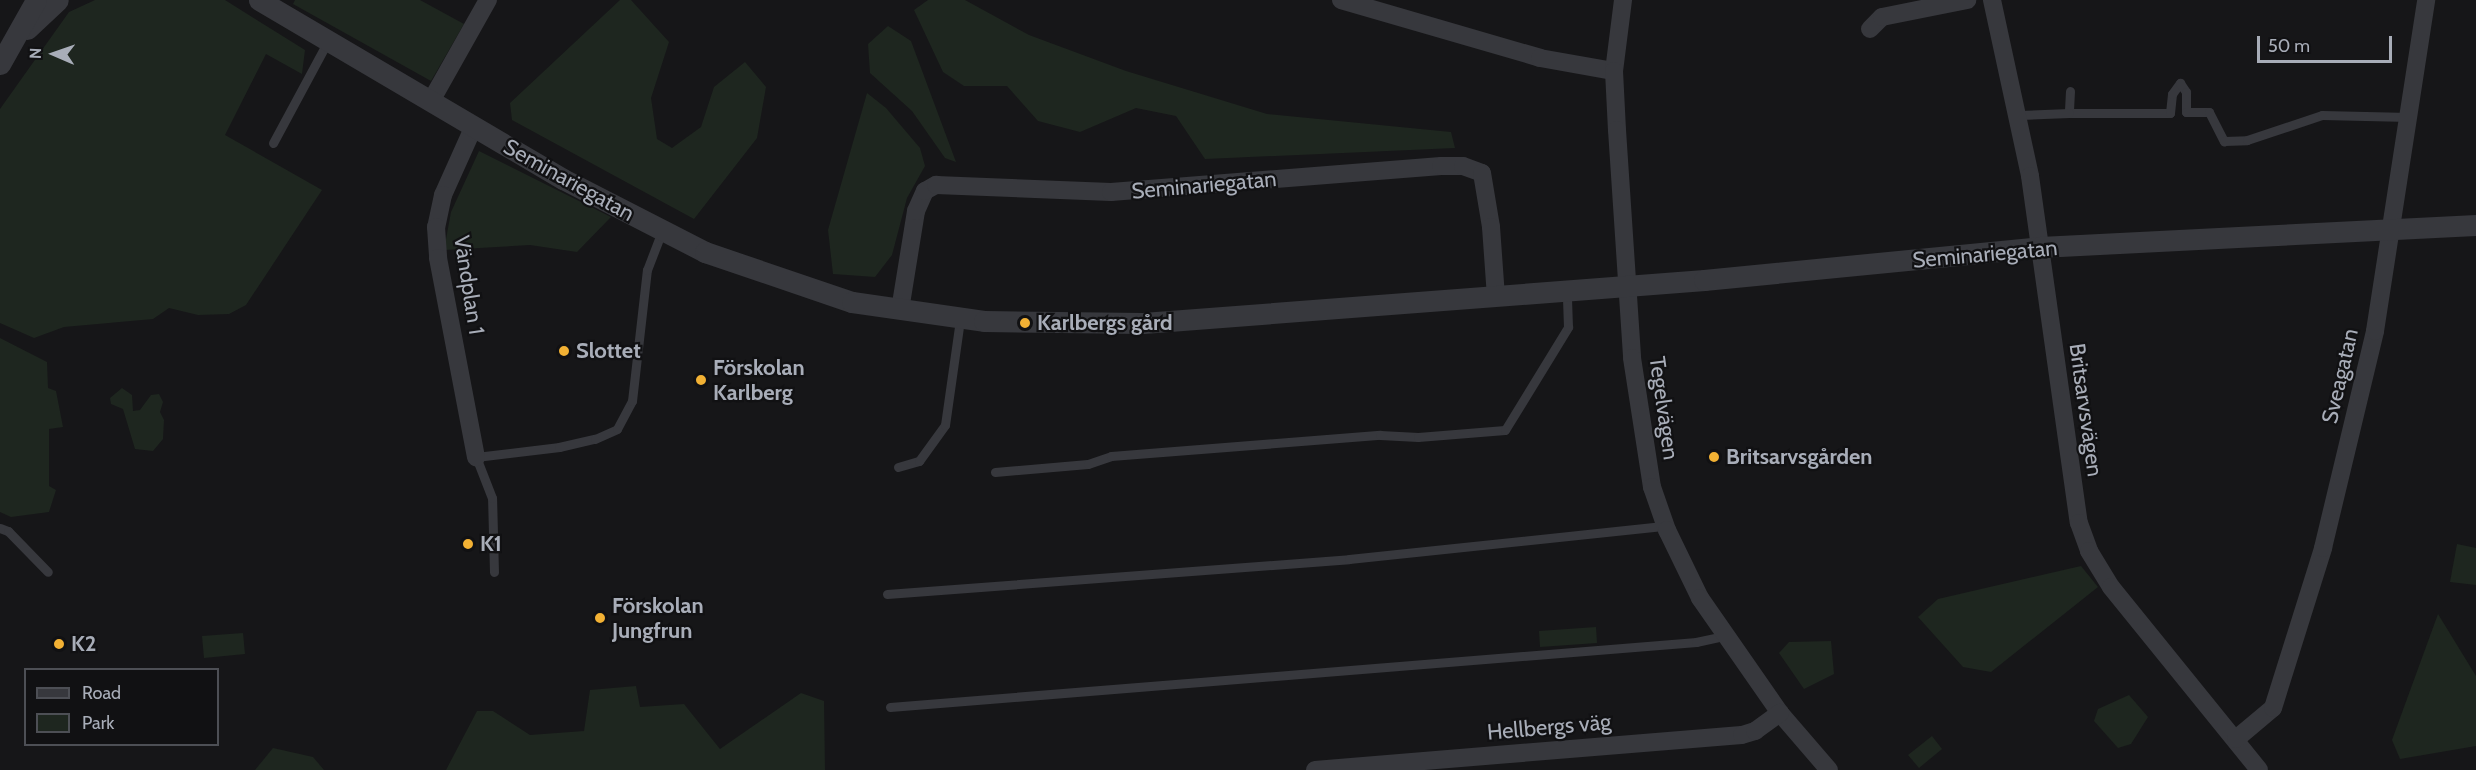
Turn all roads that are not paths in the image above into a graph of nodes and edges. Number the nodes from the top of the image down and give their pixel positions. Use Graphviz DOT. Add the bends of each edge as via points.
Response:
graph roads {
  1 [pos="36,0"];
  2 [pos="58,0"];
  3 [pos="259,0"];
  4 [pos="488,0"];
  5 [pos="1341,0"];
  6 [pos="1623,0"];
  7 [pos="1967,0"];
  8 [pos="2426,0"];
  9 [pos="1990,1"];
  10 [pos="1870,30"];
  11 [pos="17,37"];
  12 [pos="328,41"];
  13 [pos="0,64"];
  14 [pos="1614,70"];
  15 [pos="2070,91"];
  16 [pos="431,101"];
  17 [pos="2069,113"];
  18 [pos="2020,115"];
  19 [pos="2409,117"];
  20 [pos="474,126"];
  21 [pos="273,143"];
  22 [pos="2476,225"];
  23 [pos="662,231"];
  24 [pos="2392,232"];
  25 [pos="2040,247"];
  26 [pos="1629,284"];
  27 [pos="1567,288"];
  28 [pos="1496,296"];
  29 [pos="900,310"];
  30 [pos="960,319"];
  31 [pos="476,457"];
  32 [pos="898,467"];
  33 [pos="995,472"];
  34 [pos="1665,526"];
  35 [pos="0,528"];
  36 [pos="48,572"];
  37 [pos="494,572"];
  38 [pos="887,594"];
  39 [pos="1724,636"];
  40 [pos="890,707"];
  41 [pos="1780,713"];
  42 [pos="2236,739"];
  43 [pos="1315,770"];
  44 [pos="1829,770"];
  45 [pos="2259,770"];
  1 -- 11 [label="street"];
  2 -- 11 [label="street"];
  3 -- 12 [label="street, Seminariegatan"];
  4 -- 16 [label="street"];
  5 -- 14 [label="street" via="1540,58"];
  6 -- 14 [label="street, Tegelvägen"];
  7 -- 10 [label="street" via="1882,17"];
  8 -- 19 [label="street, Sveagatan"];
  9 -- 18 [label="street, Britsarvsvägen"];
  11 -- 13 [label="street"];
  12 -- 16 [label="street, Seminariegatan"];
  12 -- 21 [label="lane"];
  14 -- 26 [label="street, Tegelvägen"];
  15 -- 17 [label="lane"];
  16 -- 20 [label="street, Seminariegatan"];
  17 -- 18 [label="lane"];
  17 -- 19 [label="lane" via="2170,113 2172,94 2180,83 2186,92 2186,112 2209,112 2224,141 2247,140 2322,115"];
  18 -- 25 [label="street, Britsarvsvägen"];
  19 -- 24 [label="street, Sveagatan"];
  20 -- 23 [label="street, Seminariegatan"];
  20 -- 31 [label="street, Vändplan 1" via="443,195 436,227 438,258"];
  22 -- 24 [label="street, Seminariegatan"];
  23 -- 29 [label="street, Seminariegatan" via="705,252 852,302"];
  23 -- 31 [label="lane" via="647,270 632,401 617,429 595,439 559,447"];
  24 -- 25 [label="street, Seminariegatan"];
  24 -- 42 [label="street, Sveagatan" via="2366,375 2303,620 2273,708 2258,725"];
  25 -- 26 [label="street, Seminariegatan"];
  25 -- 42 [label="street, Britsarvsvägen" via="2072,488 2089,551 2111,587"];
  26 -- 27 [label="street, Seminariegatan"];
  26 -- 34 [label="street, Tegelvägen" via="1632,358 1645,451"];
  27 -- 28 [label="street, Seminariegatan"];
  27 -- 33 [label="lane" via="1568,327 1505,430 1418,437 1380,435 1111,456 1088,465"];
  28 -- 29 [label="street, Seminariegatan" via="1482,173 1463,166 1441,166 1112,192 936,185 925,191 916,211"];
  28 -- 30 [label="street, Seminariegatan" via="1107,324"];
  29 -- 30 [label="street, Seminariegatan"];
  30 -- 32 [label="lane" via="945,425 919,461"];
  31 -- 37 [label="lane" via="492,498"];
  34 -- 38 [label="lane" via="1349,559"];
  34 -- 39 [label="street, Tegelvägen" via="1700,598"];
  35 -- 36 [label="lane" via="8,531"];
  39 -- 40 [label="lane" via="1644,646"];
  39 -- 41 [label="street, Tegelvägen"];
  41 -- 43 [label="street, Hellbergs väg" via="1755,731 1742,735"];
  41 -- 44 [label="street, Tegelvägen"];
  42 -- 45 [label="street, Britsarvsvägen"];
}
